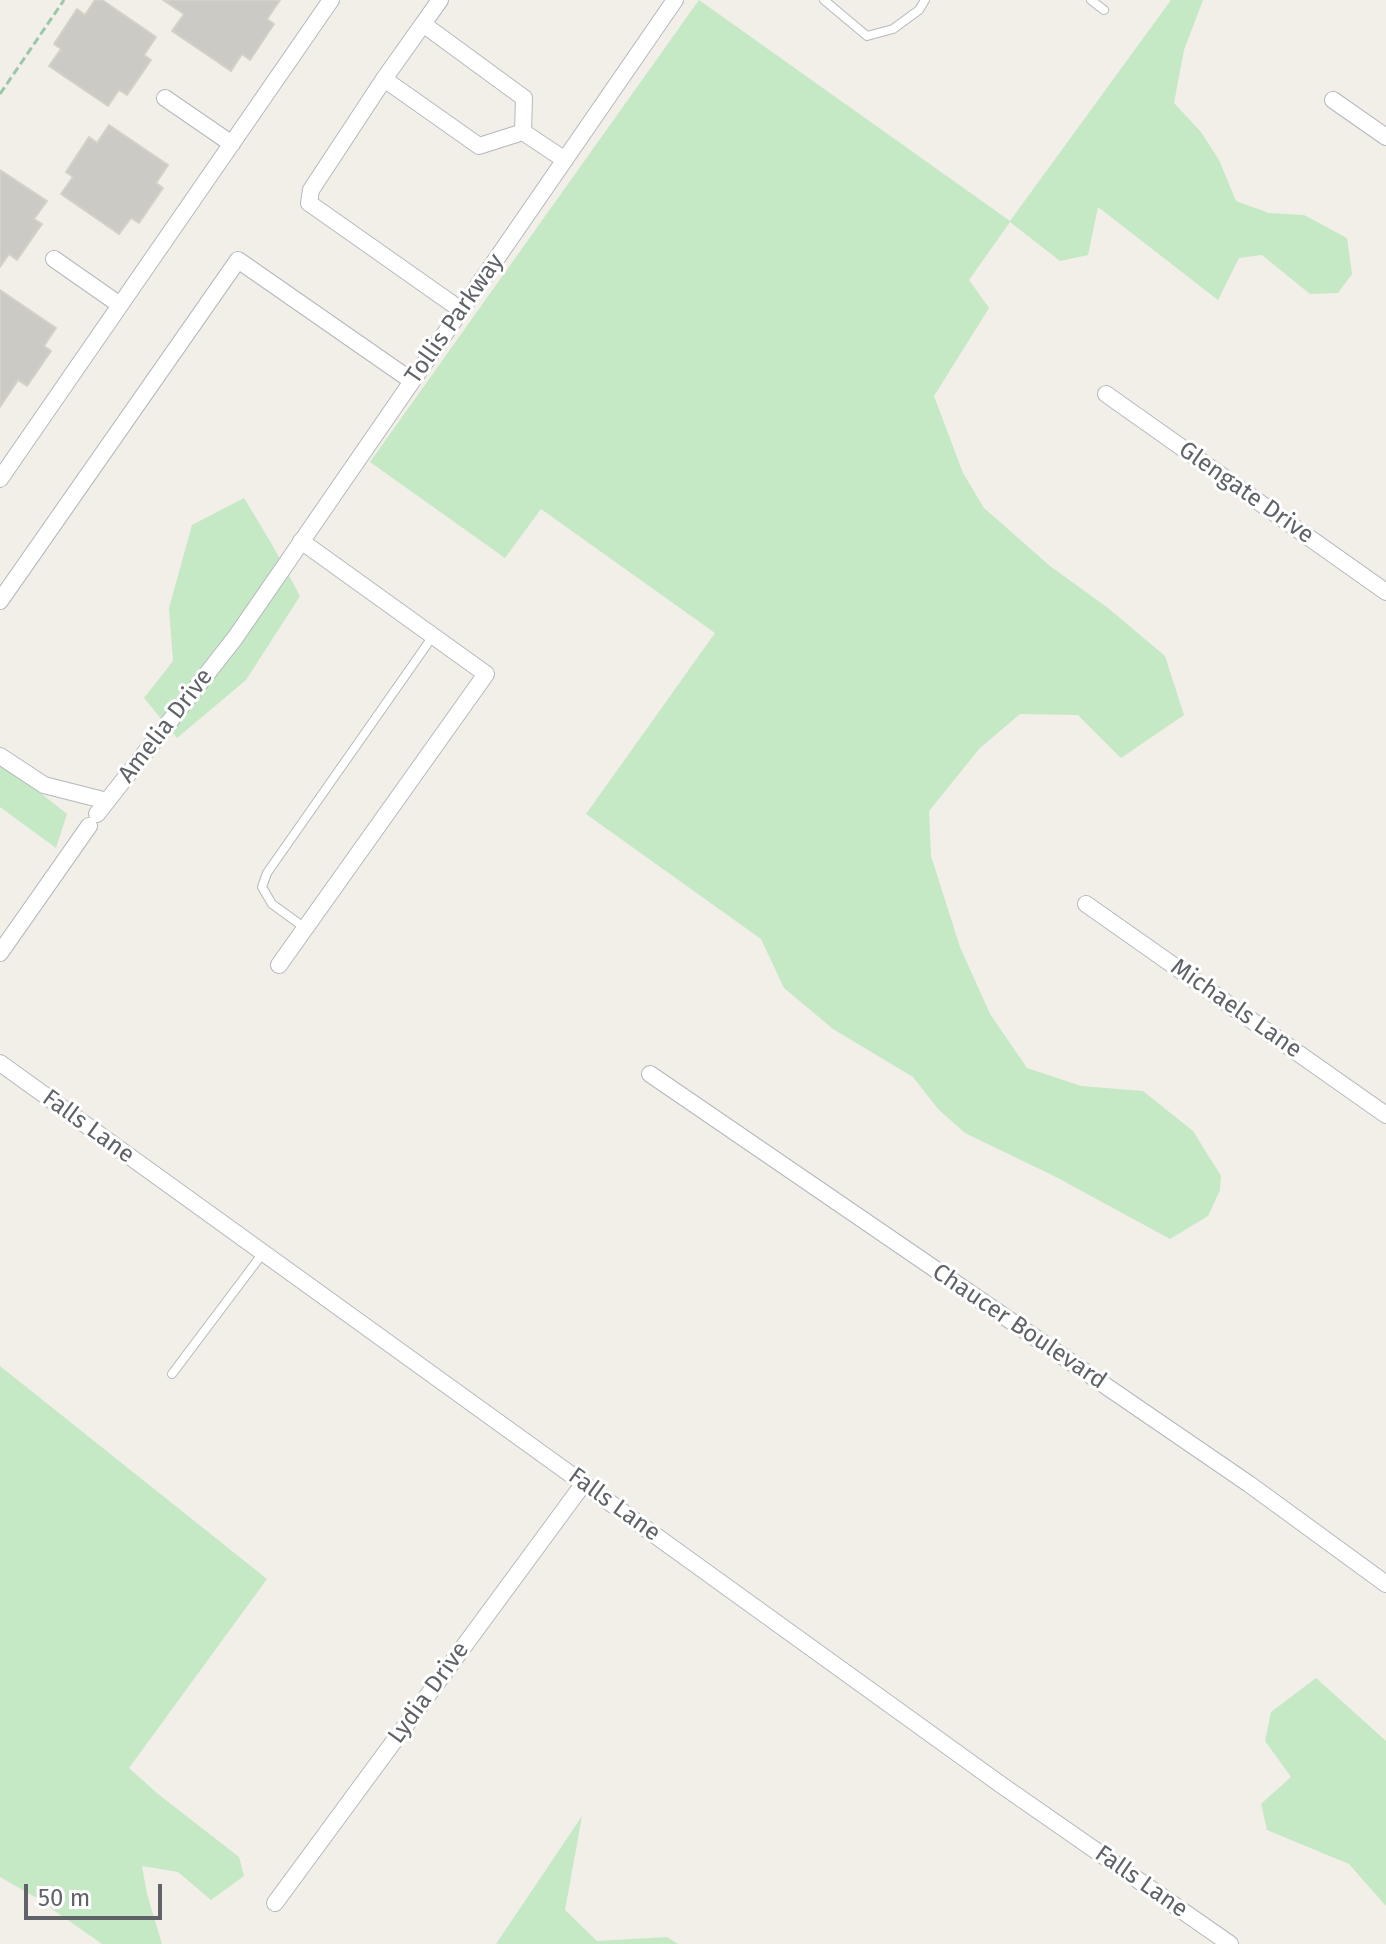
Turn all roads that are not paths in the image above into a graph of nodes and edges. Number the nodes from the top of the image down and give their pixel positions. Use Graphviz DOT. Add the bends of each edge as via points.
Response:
graph roads {
  1 [pos="331,0"];
  2 [pos="440,0"];
  3 [pos="675,0"];
  4 [pos="824,0"];
  5 [pos="925,0"];
  6 [pos="1091,0"];
  7 [pos="1104,10"];
  8 [pos="423,24"];
  9 [pos="384,79"];
  10 [pos="165,98"];
  11 [pos="1333,100"];
  12 [pos="523,132"];
  13 [pos="1386,137"];
  14 [pos="232,144"];
  15 [pos="565,160"];
  16 [pos="54,259"];
  17 [pos="120,305"];
  18 [pos="461,310"];
  19 [pos="412,381"];
  20 [pos="1106,394"];
  21 [pos="2,471"];
  22 [pos="301,541"];
  23 [pos="1386,592"];
  24 [pos="0,601"];
  25 [pos="433,636"];
  26 [pos="235,638"];
  27 [pos="0,756"];
  28 [pos="98,813"];
  29 [pos="1086,904"];
  30 [pos="305,928"];
  31 [pos="0,953"];
  32 [pos="279,965"];
  33 [pos="0,1063"];
  34 [pos="650,1074"];
  35 [pos="1386,1115"];
  36 [pos="263,1252"];
  37 [pos="172,1374"];
  38 [pos="584,1483"];
  39 [pos="1386,1584"];
  40 [pos="275,1903"];
  41 [pos="1230,1944"];
  1 -- 14 [label="street"];
  2 -- 8 [label="street"];
  3 -- 15 [label="street, Tollis Parkway"];
  4 -- 5 [label="lane" via="867,36 893,29"];
  6 -- 7 [label="lane"];
  8 -- 9 [label="street"];
  8 -- 12 [label="street" via="524,98"];
  9 -- 12 [label="street" via="479,146"];
  9 -- 18 [label="street" via="311,190 309,203"];
  10 -- 14 [label="street"];
  11 -- 13 [label="street"];
  12 -- 15 [label="street"];
  14 -- 17 [label="street"];
  15 -- 18 [label="street, Tollis Parkway"];
  16 -- 17 [label="street"];
  17 -- 21 [label="street"];
  18 -- 19 [label="street, Tollis Parkway"];
  19 -- 22 [label="street, Tollis Parkway"];
  19 -- 24 [label="street" via="238,260"];
  20 -- 23 [label="street, Glengate Drive"];
  22 -- 25 [label="street"];
  22 -- 26 [label="street, Tollis Parkway"];
  25 -- 30 [label="lane" via="267,873 262,887 272,904"];
  25 -- 30 [label="street" via="486,674"];
  26 -- 28 [label="street, Amelia Drive"];
  27 -- 28 [label="street"];
  28 -- 31 [label="street, Amelia Drive"];
  29 -- 35 [label="street, Michaels Lane"];
  30 -- 32 [label="street"];
  33 -- 36 [label="street, Falls Lane"];
  34 -- 39 [label="street, Chaucer Boulevard" via="1249,1484"];
  36 -- 37 [label="lane"];
  36 -- 38 [label="street, Falls Lane"];
  38 -- 40 [label="street, Lydia Drive"];
  38 -- 41 [label="street, Falls Lane"];
}
